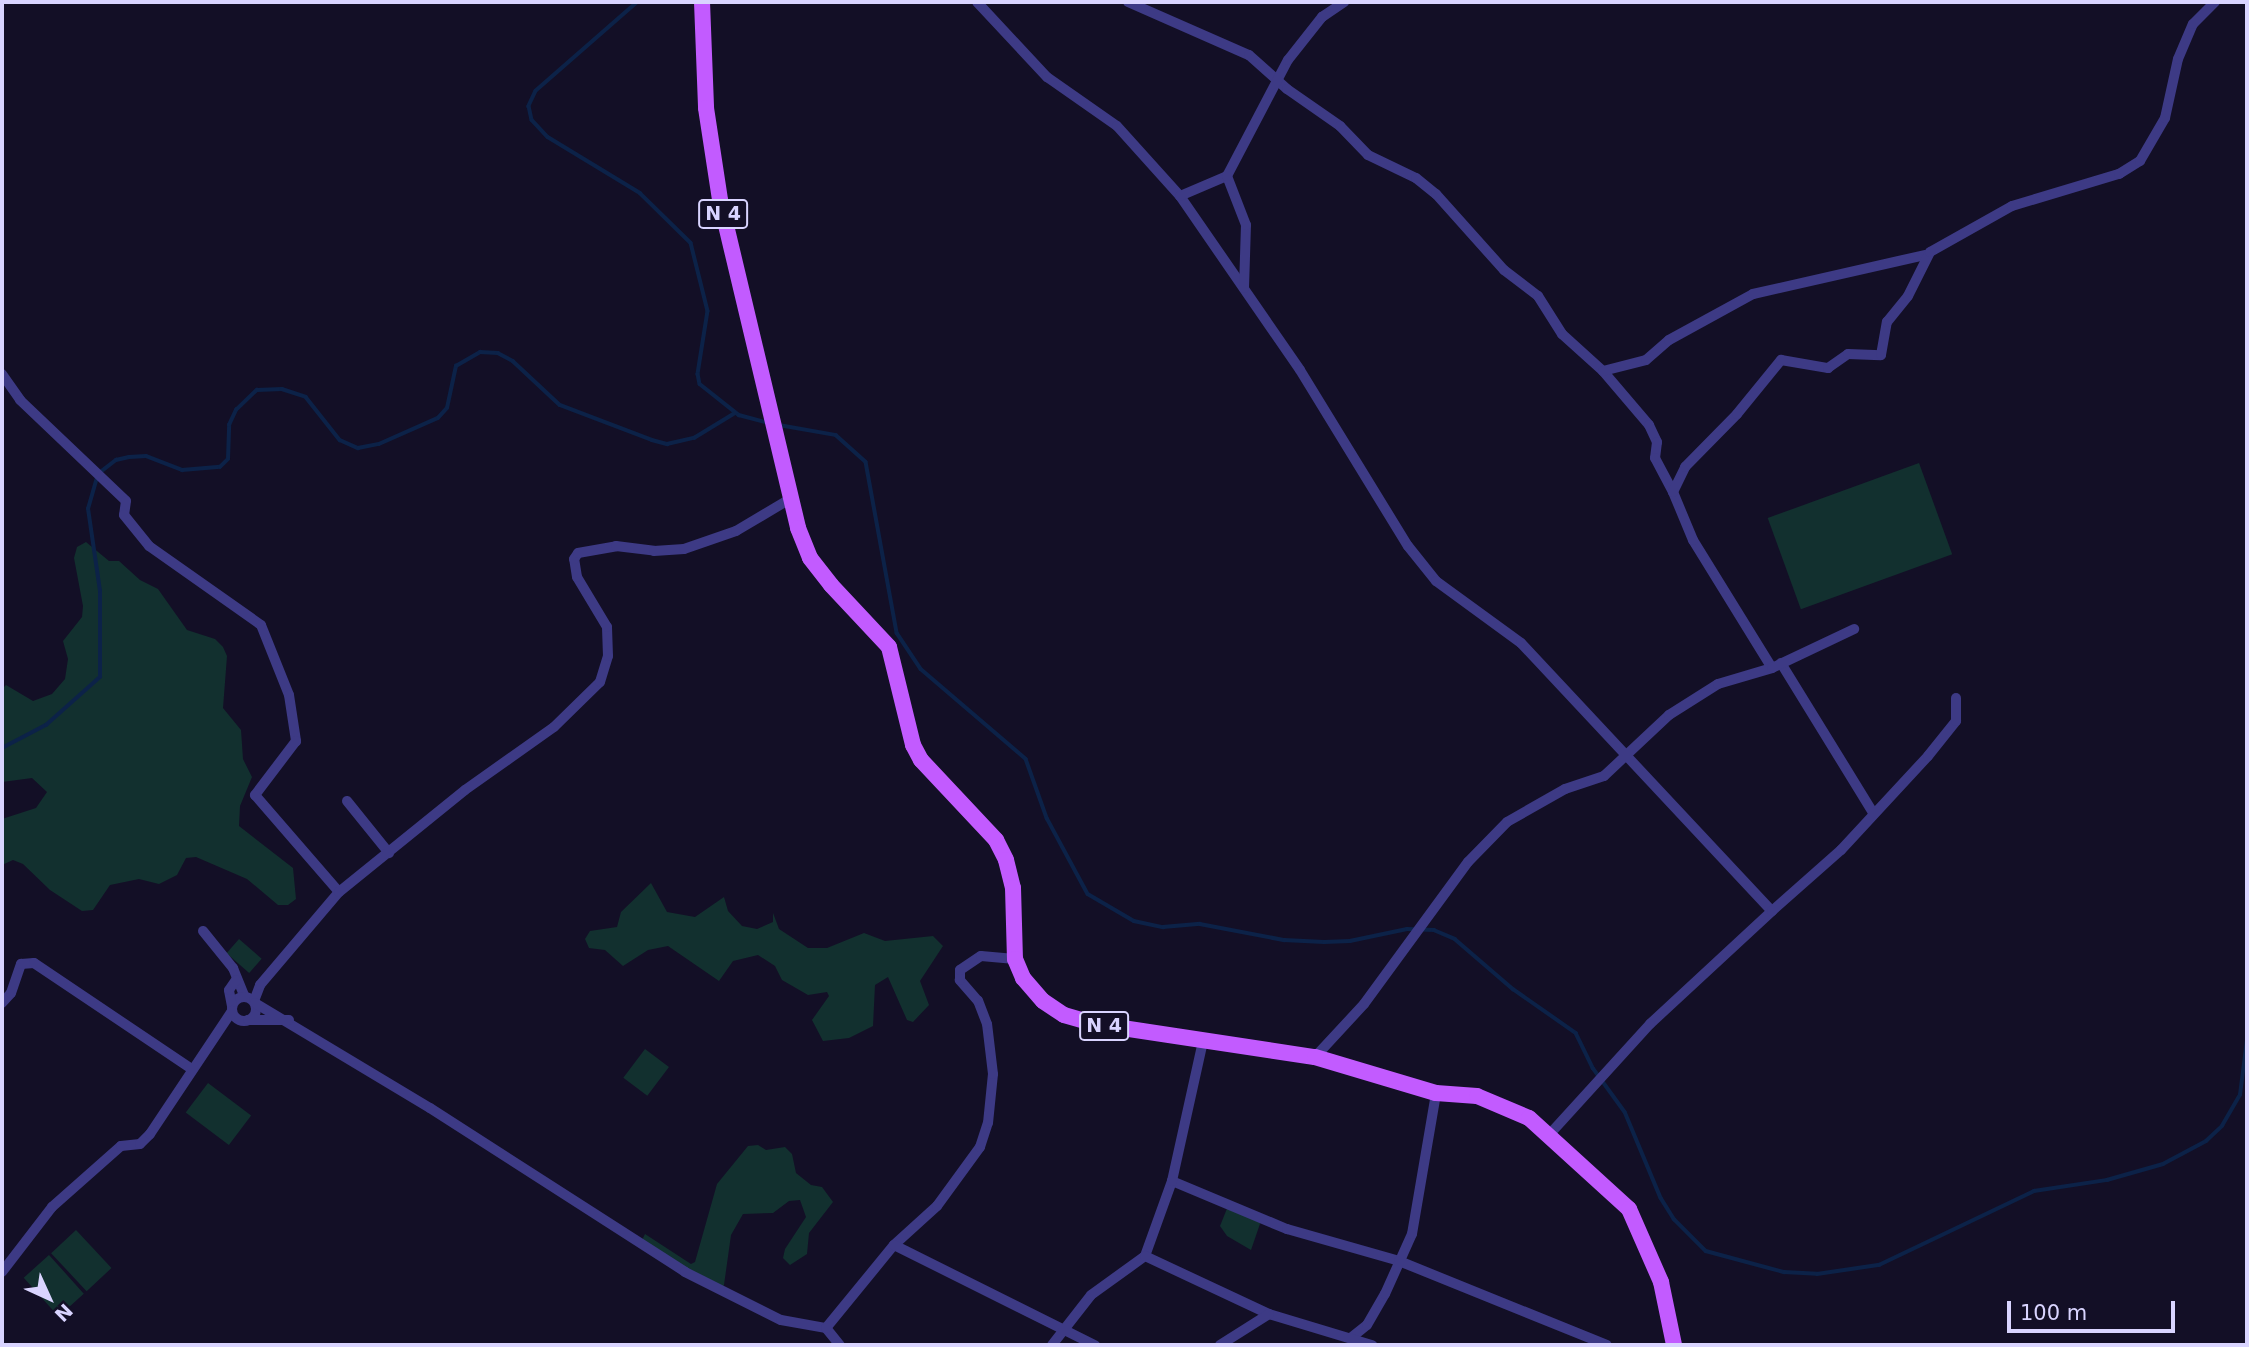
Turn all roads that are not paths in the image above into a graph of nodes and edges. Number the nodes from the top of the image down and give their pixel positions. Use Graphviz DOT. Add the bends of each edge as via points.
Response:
graph roads {
  1 [pos="977,2"];
  2 [pos="1128,2"];
  3 [pos="1344,2"];
  4 [pos="2215,2"];
  5 [pos="702,14"];
  6 [pos="1277,78"];
  7 [pos="1227,176"];
  8 [pos="1180,196"];
  9 [pos="1925,255"];
  10 [pos="1244,289"];
  11 [pos="1603,371"];
  12 [pos="2,374"];
  13 [pos="1673,492"];
  14 [pos="790,499"];
  15 [pos="1854,629"];
  16 [pos="1777,666"];
  17 [pos="1956,698"];
  18 [pos="1625,755"];
  19 [pos="346,801"];
  20 [pos="1874,814"];
  21 [pos="389,853"];
  22 [pos="339,892"];
  23 [pos="1772,911"];
  24 [pos="203,931"];
  25 [pos="1015,959"];
  26 [pos="236,980"];
  27 [pos="251,1000"];
  28 [pos="2,1003"];
  29 [pos="232,1009"];
  30 [pos="244,1020"];
  31 [pos="289,1020"];
  32 [pos="213,1040"];
  33 [pos="1203,1041"];
  34 [pos="1315,1057"];
  35 [pos="190,1068"];
  36 [pos="1436,1093"];
  37 [pos="1550,1134"];
  38 [pos="1172,1181"];
  39 [pos="894,1245"];
  40 [pos="1145,1255"];
  41 [pos="1399,1261"];
  42 [pos="2,1272"];
  43 [pos="1269,1314"];
  44 [pos="826,1328"];
  45 [pos="1062,1331"];
  46 [pos="1352,1338"];
  47 [pos="840,1345"];
  48 [pos="1052,1345"];
  49 [pos="1095,1345"];
  50 [pos="1220,1345"];
  51 [pos="1372,1345"];
  52 [pos="1607,1345"];
  53 [pos="1674,1345"];
  1 -- 8 [label="street" via="1047,77 1117,126"];
  2 -- 6 [label="street" via="1249,55"];
  3 -- 6 [label="street" via="1300,41"];
  4 -- 9 [label="street" via="2193,24 2178,59 2165,118 2140,161 2119,174 2012,206"];
  5 -- 14 [label="main road, N 4" via="706,108 720,200"];
  6 -- 7 [label="street"];
  6 -- 11 [label="street" via="1368,155 1416,178 1444,202 1504,270 1538,296 1562,334"];
  7 -- 8 [label="street"];
  7 -- 10 [label="street" via="1246,225"];
  8 -- 10 [label="street"];
  9 -- 11 [label="street" via="1753,294 1669,340 1646,360"];
  9 -- 13 [label="street" via="1916,283 1886,322 1881,355 1848,354 1828,368 1781,360 1685,467"];
  10 -- 18 [label="street" via="1300,370 1408,546 1451,594 1521,643"];
  11 -- 13 [label="street" via="1649,425 1657,442 1655,458"];
  12 -- 22 [label="street" via="20,400 126,501 124,515 149,546 261,625 289,695 296,741 256,795"];
  13 -- 16 [label="street" via="1693,540"];
  14 -- 21 [label="street" via="736,531 684,549 616,546 578,553 574,559 577,577 607,628 608,656 600,682 554,727 465,790"];
  14 -- 25 [label="main road, N 4" via="810,558 889,646 913,745 921,760 996,840 1006,860 1013,888"];
  15 -- 16 [label="street"];
  16 -- 18 [label="street" via="1718,684 1669,715"];
  16 -- 20 [label="street"];
  17 -- 20 [label="street" via="1956,721"];
  18 -- 23 [label="street"];
  18 -- 34 [label="street" via="1604,776 1564,789 1507,822 1468,862 1409,946"];
  19 -- 21 [label="street"];
  20 -- 23 [label="street"];
  21 -- 22 [label="street"];
  22 -- 27 [label="street"];
  23 -- 37 [label="street" via="1612,1064"];
  24 -- 26 [label="street" via="233,968"];
  25 -- 33 [label="main road, N 4" via="1023,978 1043,1001 1064,1015"];
  25 -- 39 [label="street" via="981,956 960,970 960,980 982,1011 992,1052 988,1123 979,1147 937,1206"];
  26 -- 27 [label="street"];
  26 -- 29 [label="street" via="229,990"];
  27 -- 29 [label="street"];
  27 -- 30 [label="street" via="255,1015"];
  27 -- 31 [label="street"];
  28 -- 35 [label="street" via="22,964 34,963"];
  29 -- 30 [label="street"];
  29 -- 32 [label="street"];
  30 -- 31 [label="street"];
  30 -- 32 [label="street"];
  31 -- 44 [label="street" via="685,1272 781,1320"];
  32 -- 35 [label="street"];
  33 -- 34 [label="main road, N 4"];
  33 -- 38 [label="street"];
  34 -- 36 [label="main road, N 4"];
  35 -- 42 [label="street" via="150,1134 140,1144 121,1146 52,1207"];
  36 -- 37 [label="main road, N 4" via="1477,1096 1506,1105"];
  36 -- 41 [label="street" via="1412,1234"];
  37 -- 53 [label="main road, N 4" via="1629,1209 1661,1282"];
  38 -- 40 [label="street"];
  38 -- 41 [label="street" via="1287,1229"];
  39 -- 44 [label="street"];
  39 -- 45 [label="street"];
  40 -- 43 [label="street"];
  40 -- 45 [label="street" via="1091,1295"];
  41 -- 46 [label="street" via="1367,1325"];
  41 -- 52 [label="street"];
  43 -- 46 [label="street"];
  43 -- 50 [label="street"];
  44 -- 47 [label="street"];
  45 -- 48 [label="street"];
  45 -- 49 [label="street"];
  46 -- 51 [label="street"];
}
